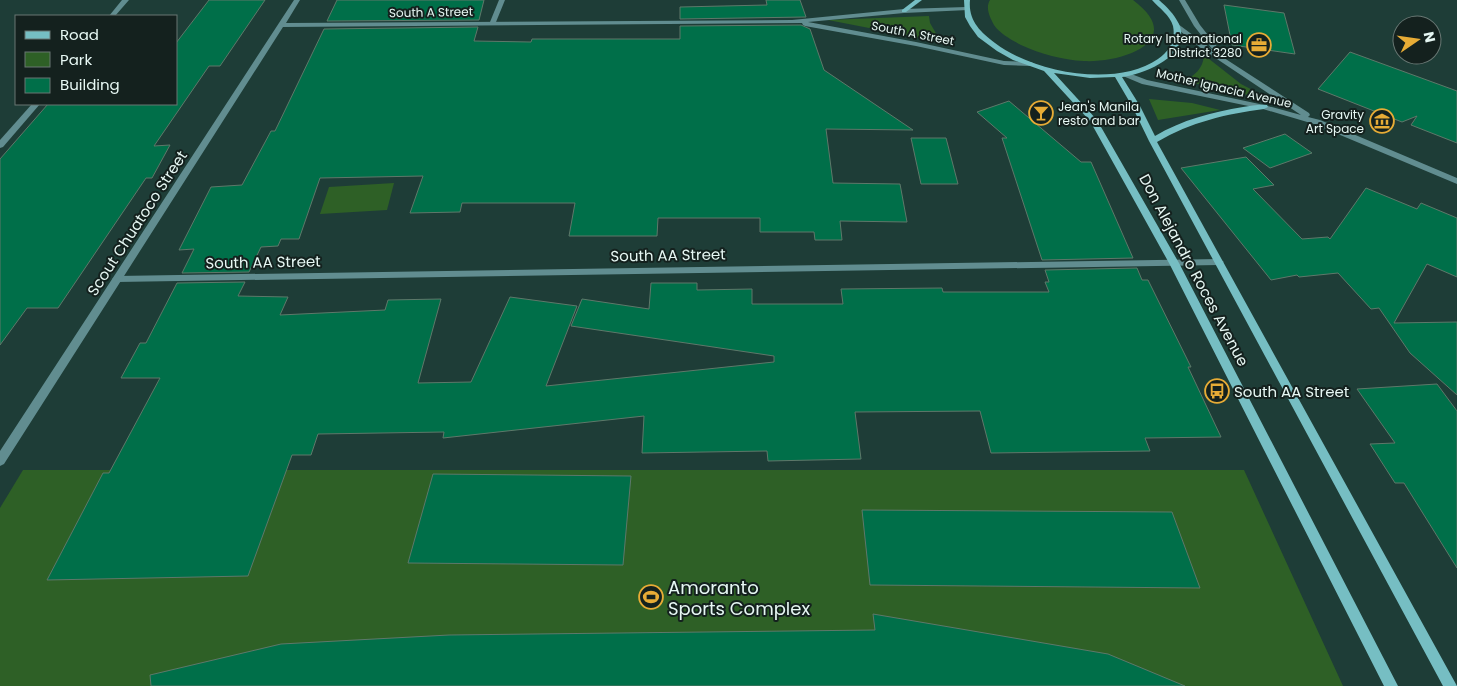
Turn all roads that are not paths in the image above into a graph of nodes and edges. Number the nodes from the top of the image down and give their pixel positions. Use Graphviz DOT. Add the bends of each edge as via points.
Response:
graph roads {
  1 [pos="126,0"];
  2 [pos="296,0"];
  3 [pos="502,0"];
  4 [pos="919,0"];
  5 [pos="1155,0"];
  6 [pos="1182,0"];
  7 [pos="966,3"];
  8 [pos="904,11"];
  9 [pos="113,15"];
  10 [pos="494,22"];
  11 [pos="792,22"];
  12 [pos="280,25"];
  13 [pos="1176,25"];
  14 [pos="1226,63"];
  15 [pos="1031,64"];
  16 [pos="1046,68"];
  17 [pos="1126,74"];
  18 [pos="1117,75"];
  19 [pos="35,105"];
  20 [pos="1264,107"];
  21 [pos="1317,122"];
  22 [pos="1153,141"];
  23 [pos="0,145"];
  24 [pos="1457,181"];
  25 [pos="1174,262"];
  26 [pos="1219,262"];
  27 [pos="117,279"];
  28 [pos="0,461"];
  29 [pos="1391,686"];
  30 [pos="1450,686"];
  1 -- 9 [label="street"];
  2 -- 12 [label="street, Scout Chuatoco Street"];
  3 -- 10 [label="street"];
  4 -- 8 [label="main road"];
  5 -- 13 [label="main road"];
  6 -- 14 [label="street"];
  7 -- 8 [label="street, South A Street"];
  7 -- 15 [label="main road" via="973,26 989,43"];
  8 -- 11 [label="street, South A Street"];
  10 -- 11 [label="street, South A Street"];
  10 -- 12 [label="street, South A Street"];
  11 -- 15 [label="street, South A Street" via="1004,63"];
  12 -- 27 [label="street, Scout Chuatoco Street"];
  13 -- 14 [label="street, Mother Ignacia Avenue"];
  13 -- 17 [label="main road" via="1177,41 1169,55 1150,67"];
  14 -- 21 [label="street, Mother Ignacia Avenue"];
  15 -- 16 [label="main road"];
  16 -- 18 [label="main road" via="1079,74"];
  16 -- 25 [label="main road, Don Alejandro Roces Avenue" via="1092,120"];
  17 -- 18 [label="main road"];
  17 -- 20 [label="street, Mother Ignacia Avenue" via="1145,82"];
  18 -- 22 [label="main road, Don Alejandro Roces Avenue"];
  19 -- 23 [label="street"];
  20 -- 21 [label="street, Mother Ignacia Avenue"];
  20 -- 22 [label="main road" via="1213,114 1190,121"];
  21 -- 24 [label="street, Mother Ignacia Avenue"];
  22 -- 26 [label="main road, Don Alejandro Roces Avenue"];
  25 -- 26 [label="street, South AA Street"];
  25 -- 27 [label="street, South AA Street"];
  25 -- 29 [label="main road, Don Alejandro Roces Avenue"];
  26 -- 30 [label="main road, Don Alejandro Roces Avenue"];
  27 -- 28 [label="street, Scout Chuatoco Street"];
}
